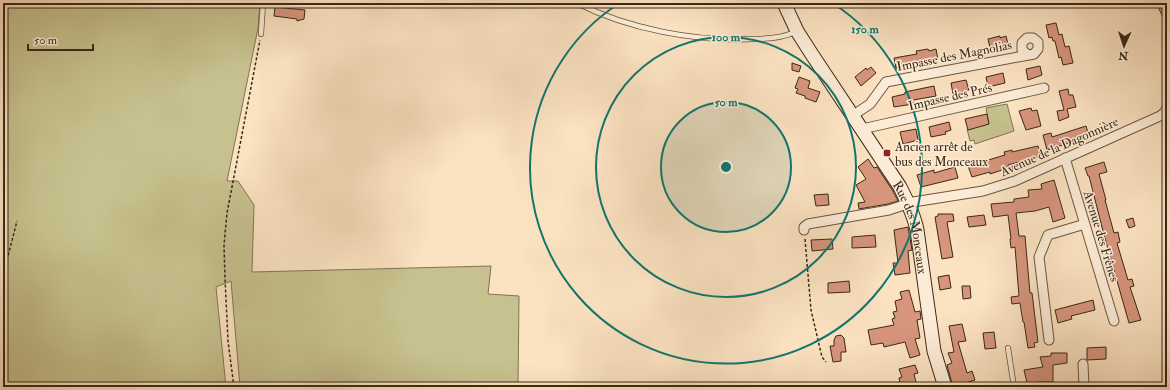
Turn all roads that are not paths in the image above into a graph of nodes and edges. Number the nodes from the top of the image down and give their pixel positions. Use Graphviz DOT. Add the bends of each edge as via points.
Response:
graph roads {
  1 [pos="263,3"];
  2 [pos="577,3"];
  3 [pos="784,3"];
  4 [pos="797,31"];
  5 [pos="261,34"];
  6 [pos="1027,54"];
  7 [pos="1044,88"];
  8 [pos="1167,108"];
  9 [pos="852,116"];
  10 [pos="862,129"];
  11 [pos="1065,158"];
  12 [pos="909,204"];
  13 [pos="1084,224"];
  14 [pos="804,230"];
  15 [pos="1114,321"];
  16 [pos="1048,340"];
  17 [pos="1008,348"];
  18 [pos="1083,364"];
  19 [pos="945,387"];
  20 [pos="1014,387"];
  21 [pos="1084,387"];
  1 -- 5 [label="lane"];
  2 -- 4 [label="lane" via="606,16 644,28 682,34 741,40 780,37"];
  3 -- 4 [label="main road, Rue des Monceaux"];
  4 -- 9 [label="main road, Rue des Monceaux"];
  6 -- 9 [label="street, Impasse des Magnolias" via="886,82 870,104"];
  7 -- 10 [label="street, Impasse des Prés"];
  8 -- 11 [label="street, Avenue de la Dagonnière" via="1160,116"];
  9 -- 10 [label="main road, Rue des Monceaux"];
  10 -- 12 [label="main road, Rue des Monceaux"];
  11 -- 12 [label="street, Avenue de la Dagonnière" via="984,192"];
  11 -- 13 [label="street, Avenue des Frênes"];
  12 -- 14 [label="street, Avenue de la Dagonnière" via="866,215 808,224"];
  12 -- 19 [label="main road, Rue des Monceaux" via="917,230 934,351"];
  13 -- 15 [label="street, Avenue des Frênes"];
  13 -- 16 [label="street" via="1048,235 1039,256"];
  17 -- 20 [label="lane"];
  18 -- 21 [label="street"];
}
